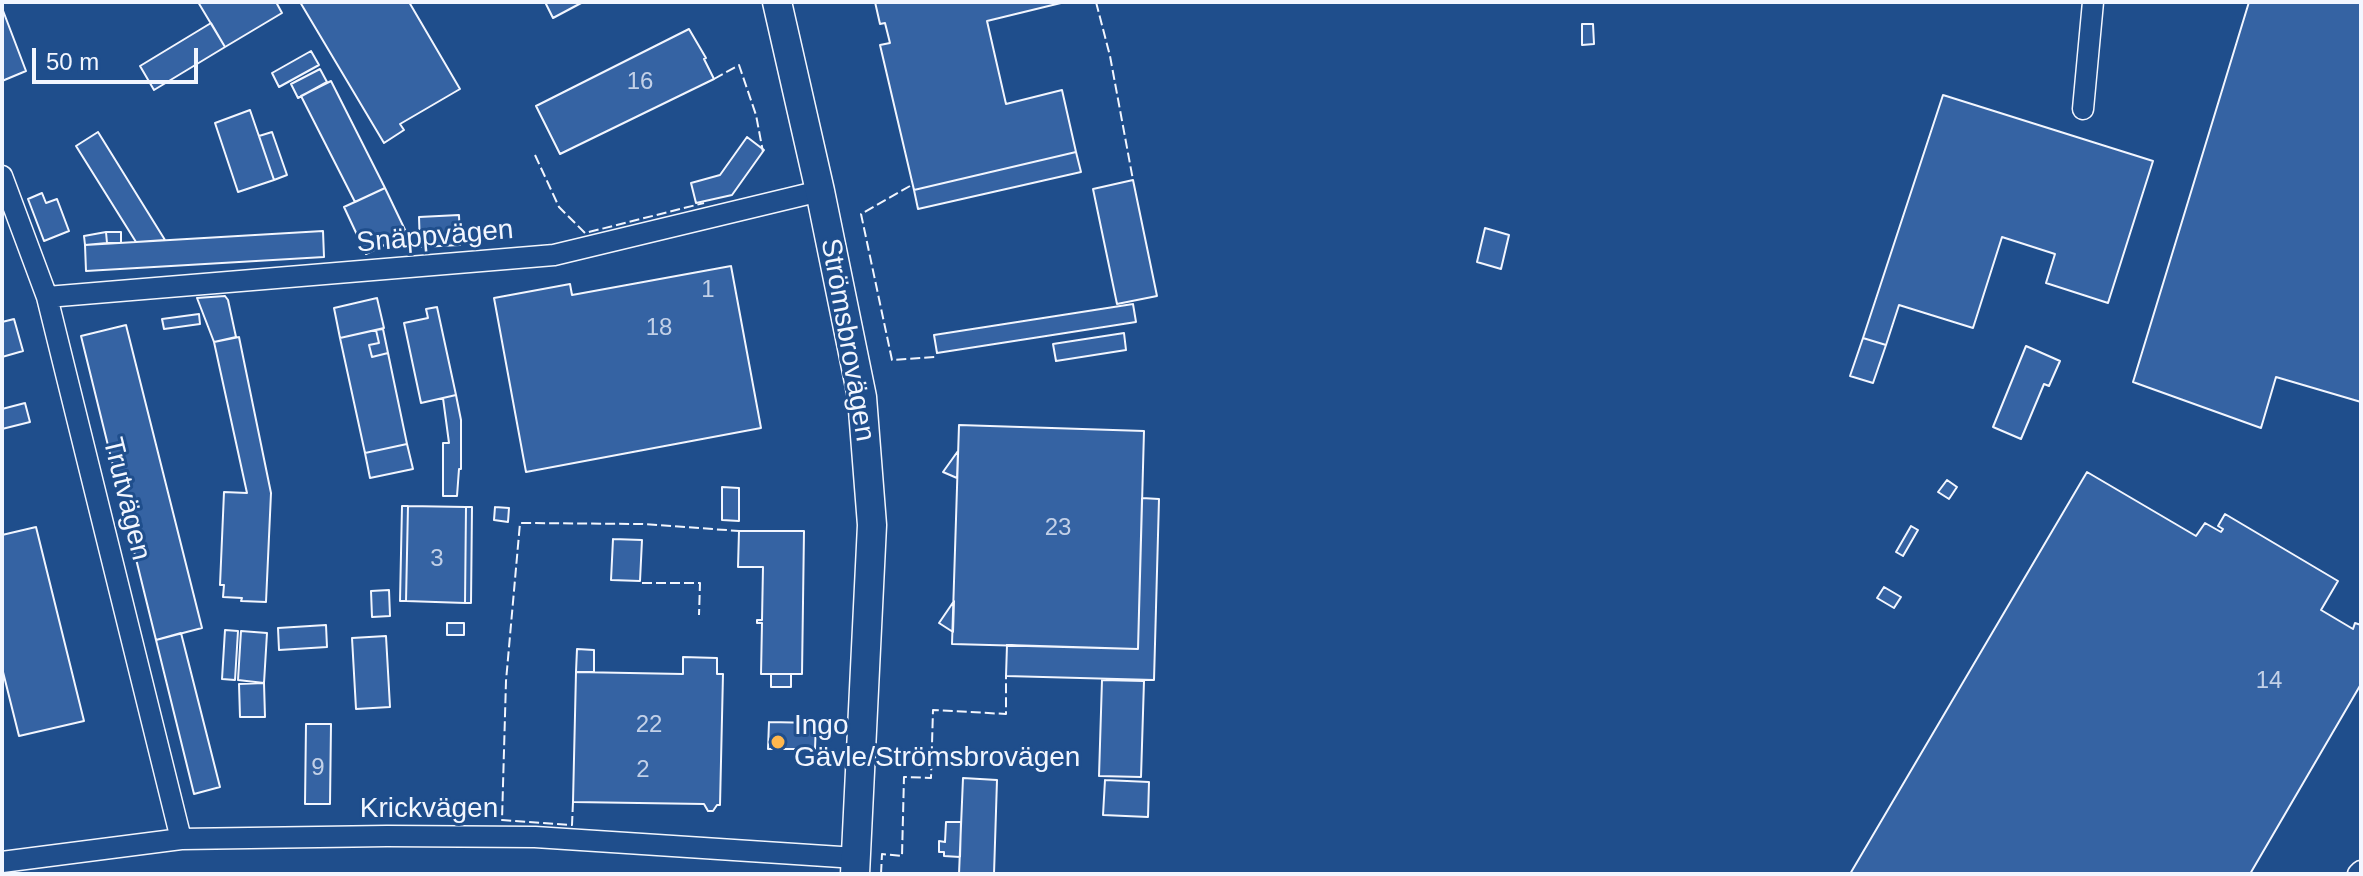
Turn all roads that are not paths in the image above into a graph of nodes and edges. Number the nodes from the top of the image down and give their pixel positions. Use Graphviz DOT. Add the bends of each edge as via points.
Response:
graph roads {
  1 [pos="777,2"];
  2 [pos="2093,2"];
  3 [pos="2083,109"];
  4 [pos="2,176"];
  5 [pos="820,191"];
  6 [pos="47,297"];
  7 [pos="181,839"];
  8 [pos="2,862"];
  9 [pos="856,866"];
  1 -- 5 [label="main road, Strömsbrovägen"];
  2 -- 3 [label="street"];
  4 -- 6 [label="street, Trutvägen"];
  5 -- 6 [label="street, Snäppvägen" via="554,255"];
  5 -- 9 [label="main road, Strömsbrovägen" via="862,397 872,525"];
  6 -- 7 [label="street, Trutvägen"];
  7 -- 8 [label="street, Krickvägen"];
  7 -- 9 [label="street, Krickvägen" via="535,837"];
}
